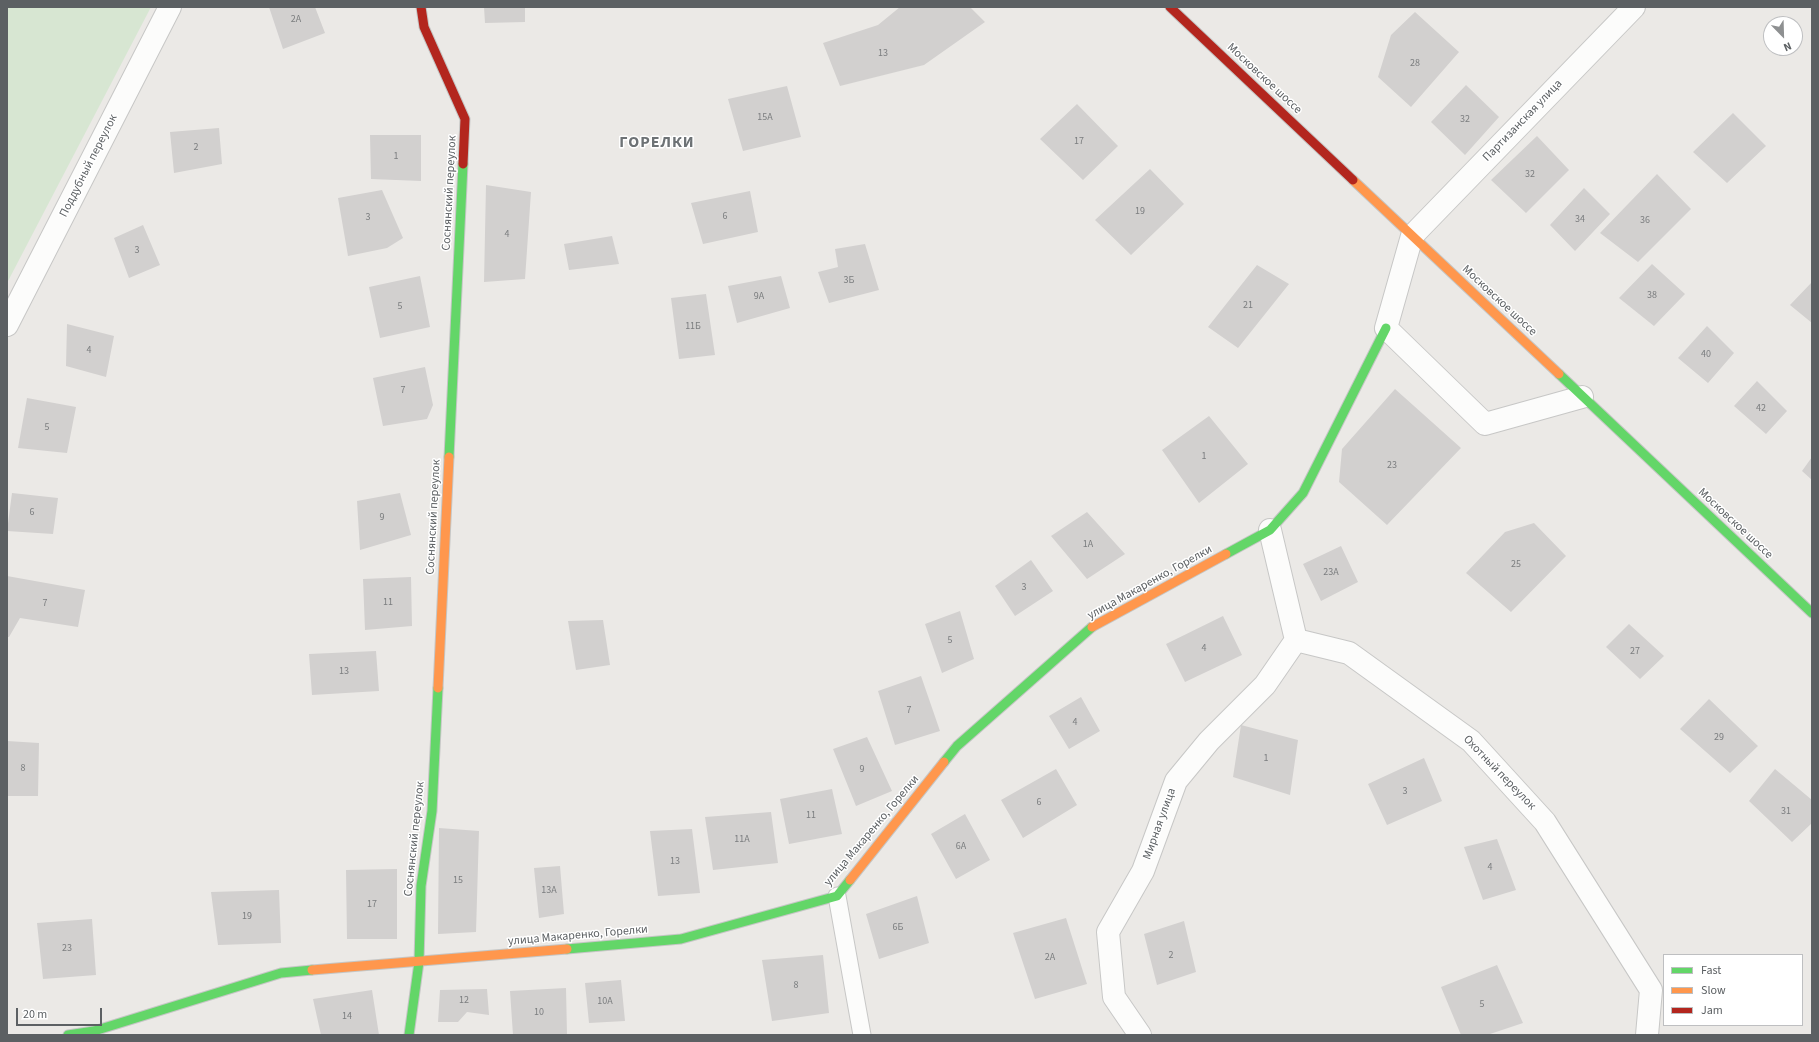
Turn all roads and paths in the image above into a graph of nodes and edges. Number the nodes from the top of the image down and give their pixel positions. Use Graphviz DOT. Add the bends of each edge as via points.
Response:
graph roads {
  1 [pos="170,7"];
  2 [pos="421,7"];
  3 [pos="1170,7"];
  4 [pos="1634,7"];
  5 [pos="1412,236"];
  6 [pos="7,325"];
  7 [pos="1386,328"];
  8 [pos="1582,397"];
  9 [pos="1270,530"];
  10 [pos="1812,613"];
  11 [pos="1296,640"];
  12 [pos="837,896"];
  13 [pos="419,962"];
  14 [pos="68,1035"];
  15 [pos="409,1035"];
  16 [pos="862,1035"];
  17 [pos="1140,1035"];
  18 [pos="1647,1035"];
  1 -- 6 [label="street, Поддубный переулок"];
  2 -- 13 [label="street, Соснянский переулок" via="424,27 465,119 432,811 421,886"];
  3 -- 5 [label="street, Московское шоссе"];
  4 -- 5 [label="street, Партизанская улица"];
  5 -- 7 [label="street"];
  5 -- 8 [label="street, Московское шоссе"];
  7 -- 8 [label="street" via="1485,424"];
  7 -- 9 [label="street, улица Макаренко, Горелки" via="1303,493"];
  8 -- 10 [label="street, Московское шоссе"];
  9 -- 11 [label="street"];
  9 -- 12 [label="street, улица Макаренко, Горелки" via="1095,625 957,746"];
  11 -- 17 [label="street, Мирная улица" via="1265,685 1209,741 1176,781 1143,871 1108,932 1114,997"];
  11 -- 18 [label="street, Охотный переулок" via="1349,653 1471,741 1545,822 1651,990"];
  12 -- 13 [label="street, улица Макаренко, Горелки" via="681,939"];
  12 -- 16 [label="lane"];
  13 -- 14 [label="street, улица Макаренко, Горелки" via="281,973 94,1031"];
  13 -- 15 [label="street, Соснянский переулок"];
}
